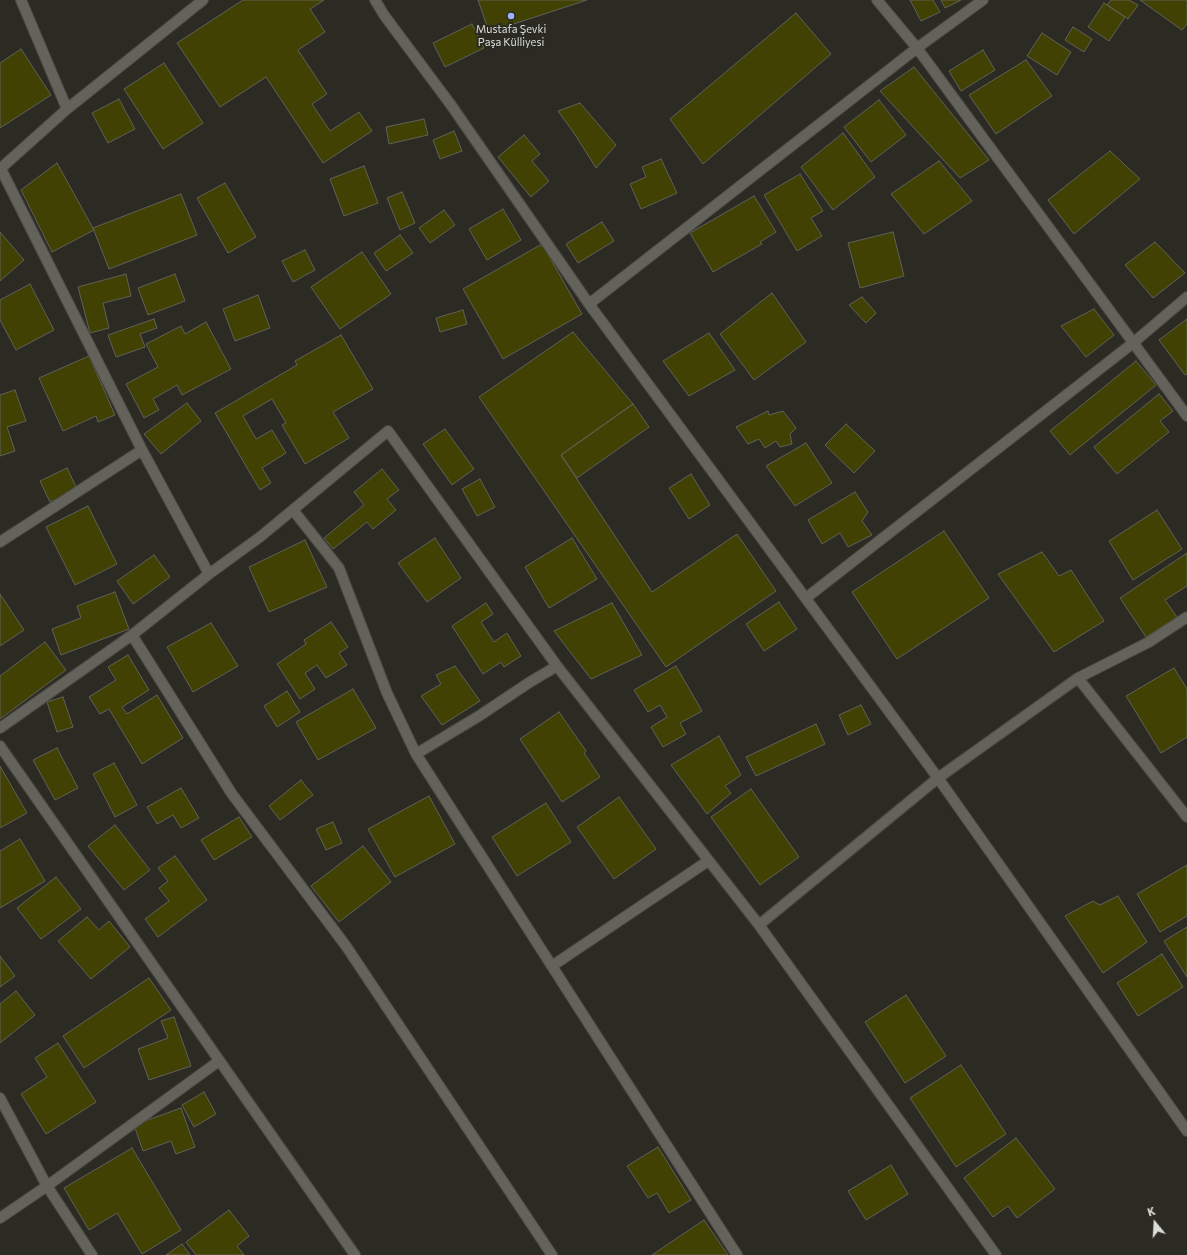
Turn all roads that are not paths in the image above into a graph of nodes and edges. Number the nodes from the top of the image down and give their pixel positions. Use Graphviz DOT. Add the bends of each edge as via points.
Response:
graph roads {
  1 [pos="21,0"];
  2 [pos="204,0"];
  3 [pos="375,0"];
  4 [pos="876,0"];
  5 [pos="983,0"];
  6 [pos="917,48"];
  7 [pos="67,109"];
  8 [pos="0,169"];
  9 [pos="1187,297"];
  10 [pos="589,304"];
  11 [pos="1133,343"];
  12 [pos="1187,416"];
  13 [pos="142,450"];
  14 [pos="293,510"];
  15 [pos="0,542"];
  16 [pos="209,574"];
  17 [pos="806,598"];
  18 [pos="1187,617"];
  19 [pos="132,635"];
  20 [pos="557,666"];
  21 [pos="1078,678"];
  22 [pos="0,728"];
  23 [pos="0,746"];
  24 [pos="416,754"];
  25 [pos="938,778"];
  26 [pos="1187,817"];
  27 [pos="708,861"];
  28 [pos="759,925"];
  29 [pos="552,966"];
  30 [pos="219,1061"];
  31 [pos="0,1098"];
  32 [pos="1187,1131"];
  33 [pos="47,1186"];
  34 [pos="0,1218"];
  35 [pos="92,1255"];
  36 [pos="355,1255"];
  37 [pos="552,1255"];
  38 [pos="737,1255"];
  39 [pos="996,1255"];
  1 -- 7 [label="street"];
  2 -- 7 [label="street"];
  3 -- 10 [label="street"];
  4 -- 6 [label="street"];
  5 -- 6 [label="street"];
  6 -- 10 [label="street"];
  6 -- 11 [label="street"];
  7 -- 8 [label="street"];
  8 -- 13 [label="street"];
  9 -- 11 [label="street"];
  10 -- 17 [label="street"];
  11 -- 12 [label="street"];
  11 -- 17 [label="street"];
  13 -- 15 [label="street"];
  13 -- 16 [label="street"];
  14 -- 16 [label="street"];
  14 -- 20 [label="street" via="388,431"];
  14 -- 24 [label="street" via="339,568 387,693"];
  16 -- 19 [label="street"];
  17 -- 25 [label="street"];
  18 -- 21 [label="street" via="1149,642"];
  19 -- 22 [label="street"];
  19 -- 37 [label="street" via="232,794 346,946"];
  20 -- 24 [label="street"];
  20 -- 27 [label="street"];
  21 -- 25 [label="street"];
  21 -- 26 [label="street"];
  23 -- 30 [label="street"];
  24 -- 29 [label="street"];
  25 -- 28 [label="street"];
  25 -- 32 [label="street"];
  27 -- 28 [label="street"];
  27 -- 29 [label="street"];
  28 -- 39 [label="street"];
  29 -- 38 [label="street"];
  30 -- 33 [label="street"];
  30 -- 36 [label="street"];
  31 -- 33 [label="street"];
  33 -- 34 [label="street"];
  33 -- 35 [label="street"];
}
